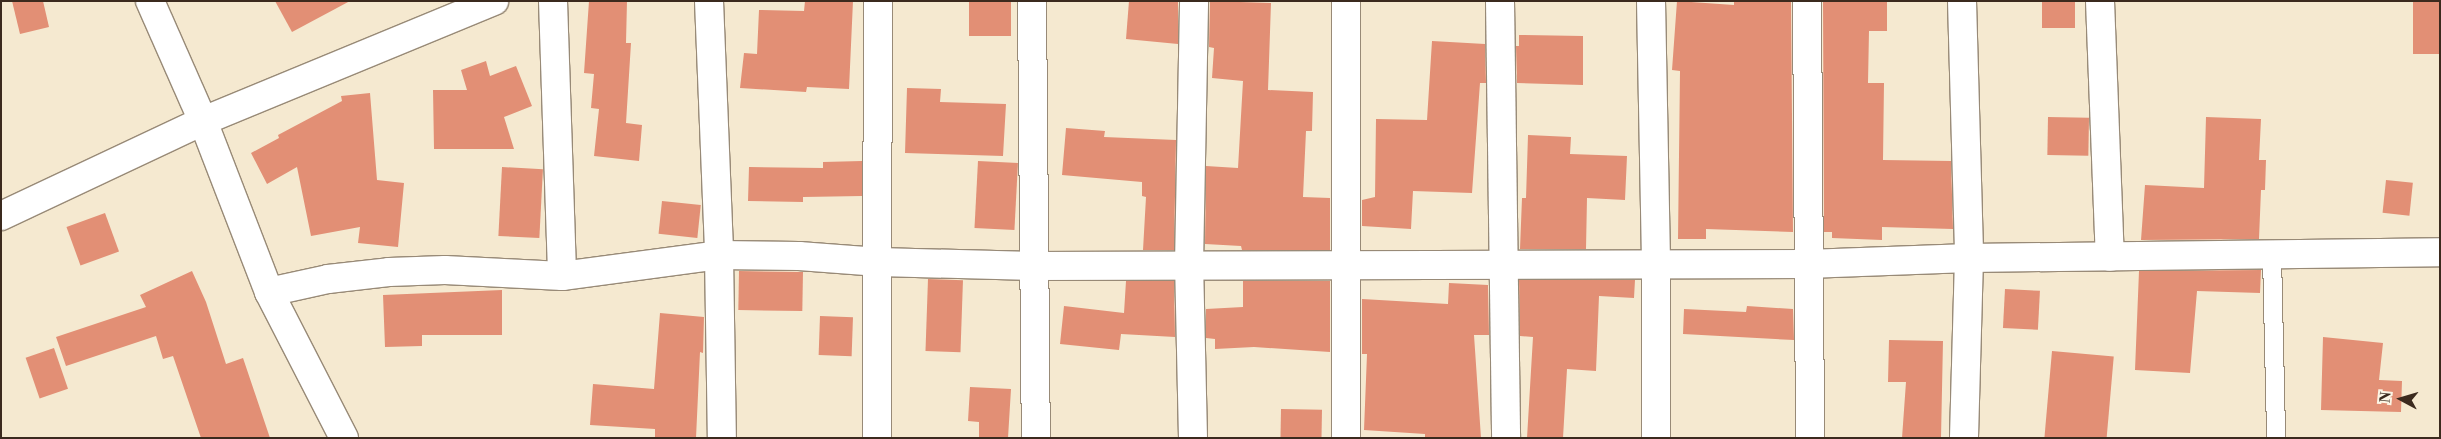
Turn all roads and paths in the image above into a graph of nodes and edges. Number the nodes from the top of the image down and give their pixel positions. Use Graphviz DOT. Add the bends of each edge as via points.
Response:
graph roads {
  1 [pos="150,1"];
  2 [pos="494,1"];
  3 [pos="553,1"];
  4 [pos="709,1"];
  5 [pos="878,1"];
  6 [pos="1032,1"];
  7 [pos="1194,1"];
  8 [pos="1346,1"];
  9 [pos="1500,1"];
  10 [pos="1651,1"];
  11 [pos="1807,1"];
  12 [pos="1962,1"];
  13 [pos="2100,1"];
  14 [pos="203,120"];
  15 [pos="1,216"];
  16 [pos="2440,252"];
  17 [pos="720,255"];
  18 [pos="2272,256"];
  19 [pos="2110,257"];
  20 [pos="1969,258"];
  21 [pos="879,262"];
  22 [pos="1656,264"];
  23 [pos="1807,264"];
  24 [pos="1189,265"];
  25 [pos="1345,265"];
  26 [pos="1502,265"];
  27 [pos="1034,266"];
  28 [pos="562,276"];
  29 [pos="270,292"];
  30 [pos="344,438"];
  31 [pos="722,438"];
  32 [pos="877,438"];
  33 [pos="1036,438"];
  34 [pos="1193,438"];
  35 [pos="1346,438"];
  36 [pos="1506,438"];
  37 [pos="1656,438"];
  38 [pos="1810,438"];
  39 [pos="1964,438"];
  40 [pos="2276,438"];
  1 -- 14 [label="street"];
  2 -- 14 [label="street"];
  3 -- 28 [label="street"];
  4 -- 17 [label="street"];
  5 -- 21 [label="street"];
  6 -- 27 [label="street"];
  7 -- 24 [label="street"];
  8 -- 25 [label="street"];
  9 -- 26 [label="street"];
  10 -- 22 [label="street"];
  11 -- 23 [label="street"];
  12 -- 20 [label="street"];
  13 -- 19 [label="street"];
  14 -- 15 [label="street"];
  14 -- 29 [label="street"];
  16 -- 18 [label="street"];
  17 -- 21 [label="street"];
  17 -- 28 [label="street"];
  17 -- 31 [label="street"];
  18 -- 19 [label="street"];
  18 -- 40 [label="lane"];
  19 -- 20 [label="street"];
  20 -- 23 [label="street"];
  20 -- 39 [label="street"];
  21 -- 27 [label="street"];
  21 -- 32 [label="street"];
  22 -- 23 [label="street"];
  22 -- 26 [label="street"];
  22 -- 37 [label="street"];
  23 -- 38 [label="street"];
  24 -- 25 [label="street"];
  24 -- 27 [label="street"];
  24 -- 34 [label="street"];
  25 -- 26 [label="street"];
  25 -- 35 [label="street"];
  26 -- 36 [label="street"];
  27 -- 33 [label="street"];
  28 -- 29 [label="street" via="445,270 389,272 328,279"];
  29 -- 30 [label="street"];
}
